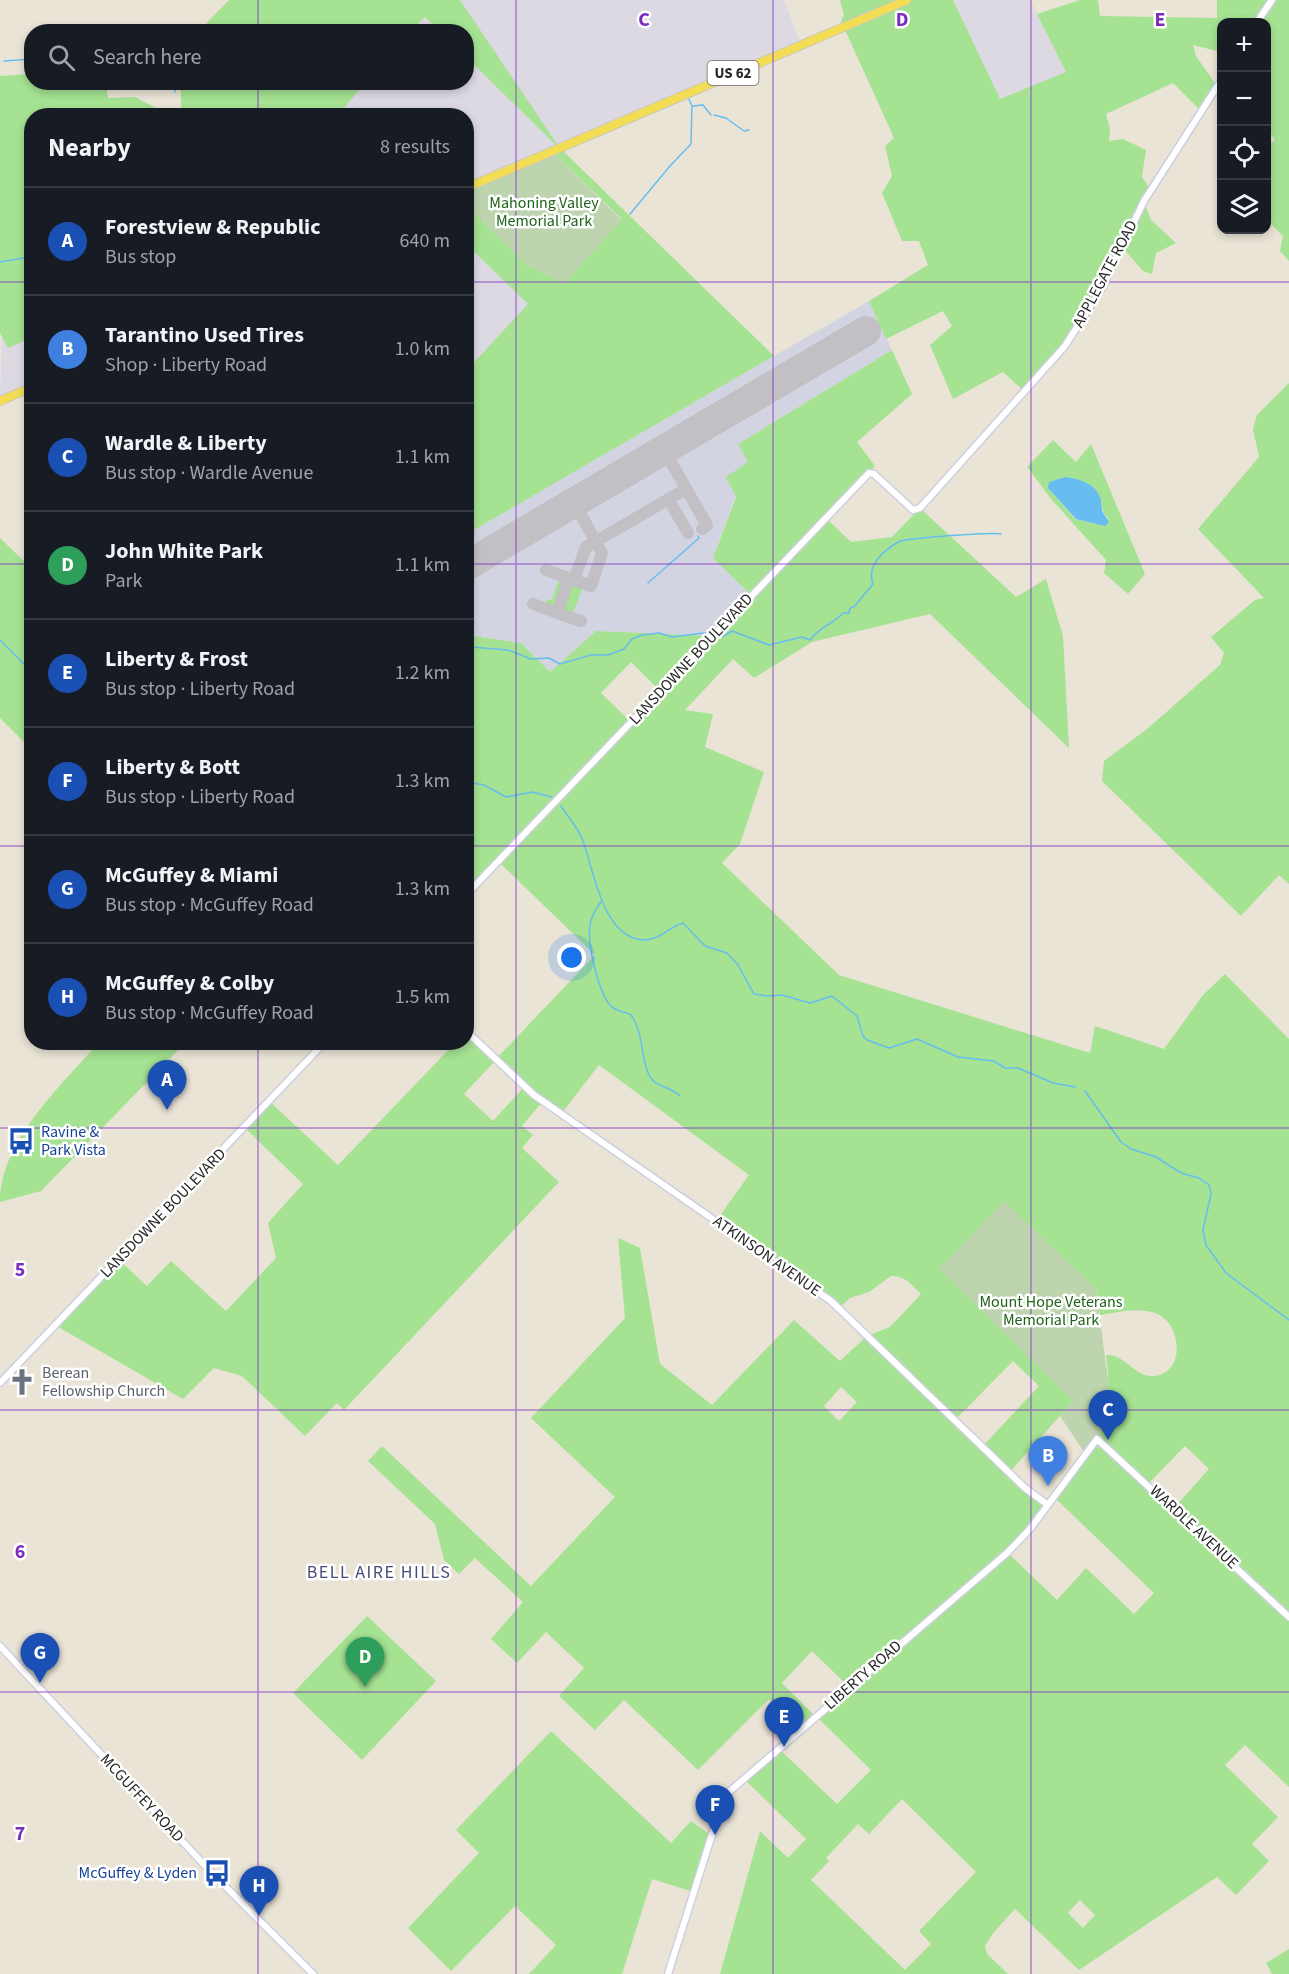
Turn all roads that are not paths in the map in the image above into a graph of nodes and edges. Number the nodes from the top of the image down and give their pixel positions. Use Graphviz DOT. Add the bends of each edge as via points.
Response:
graph roads {
  1 [pos="907,0"];
  2 [pos="1272,0"];
  3 [pos="1260,18"];
  4 [pos="1217,85"];
  5 [pos="474,184"];
  6 [pos="24,390"];
  7 [pos="0,401"];
  8 [pos="920,508"];
  9 [pos="474,887"];
  10 [pos="474,1039"];
  11 [pos="317,1050"];
  12 [pos="0,1383"];
  13 [pos="1097,1439"];
  14 [pos="1048,1505"];
  15 [pos="1289,1617"];
  16 [pos="0,1646"];
  17 [pos="313,1974"];
  18 [pos="668,1974"];
  1 -- 5 [label="main road, US 62"];
  2 -- 3 [label="street"];
  4 -- 8 [label="street, APPLEGATE ROAD" via="1144,201 1103,286 1065,346"];
  6 -- 7 [label="main road"];
  8 -- 9 [label="street, LANSDOWNE BOULEVARD" via="914,511 874,474 866,475"];
  10 -- 14 [label="street, ATKINSON AVENUE" via="534,1095 831,1302 1025,1488"];
  11 -- 12 [label="street, LANSDOWNE BOULEVARD"];
  13 -- 14 [label="street, LIBERTY ROAD"];
  13 -- 15 [label="street, WARDLE AVENUE"];
  14 -- 18 [label="street, LIBERTY ROAD" via="1007,1553 730,1791 722,1803"];
  16 -- 17 [label="street, MCGUFFEY ROAD" via="211,1872"];
}
